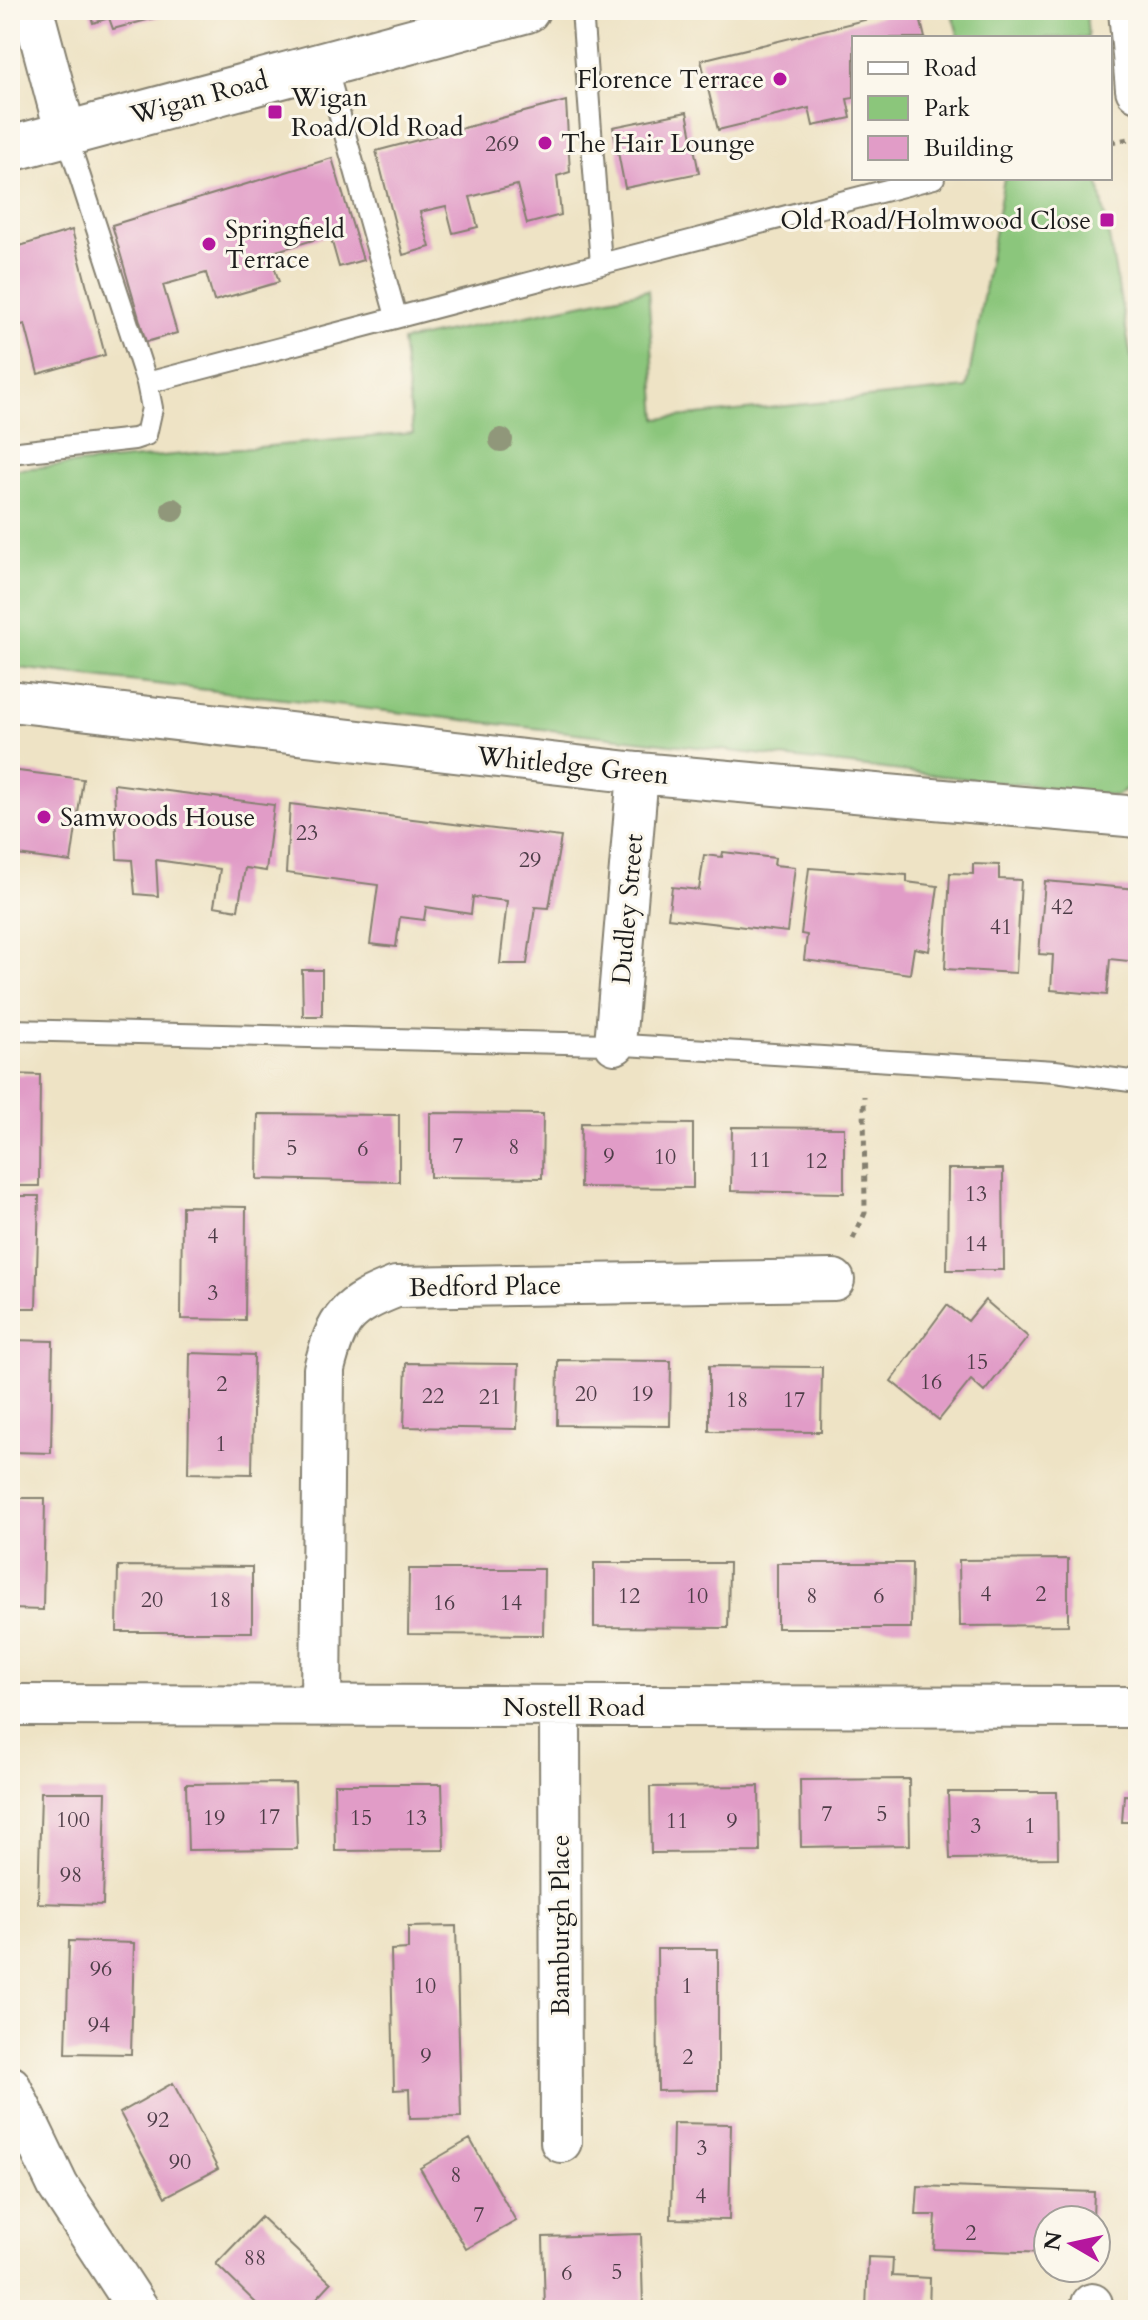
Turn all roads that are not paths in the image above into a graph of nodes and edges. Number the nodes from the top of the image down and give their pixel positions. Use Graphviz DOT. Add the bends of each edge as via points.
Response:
graph roads {
  1 [pos="33,10"];
  2 [pos="527,10"];
  3 [pos="582,10"];
  4 [pos="1131,10"];
  5 [pos="325,63"];
  6 [pos="1138,89"];
  7 [pos="66,134"];
  8 [pos="10,149"];
  9 [pos="926,180"];
  10 [pos="601,264"];
  11 [pos="396,316"];
  12 [pos="147,383"];
  13 [pos="10,453"];
  14 [pos="10,701"];
  15 [pos="638,773"];
  16 [pos="1138,817"];
  17 [pos="10,1030"];
  18 [pos="615,1044"];
  19 [pos="1138,1082"];
  20 [pos="834,1280"];
  21 [pos="321,1703"];
  22 [pos="10,1705"];
  23 [pos="1138,1707"];
  24 [pos="560,1708"];
  25 [pos="10,2086"];
  26 [pos="561,2142"];
  27 [pos="139,2310"];
  1 -- 7 [label="street"];
  2 -- 5 [label="main road, Wigan Road"];
  3 -- 10 [label="lane"];
  4 -- 6 [label="main road"];
  5 -- 7 [label="main road, Wigan Road"];
  5 -- 11 [label="lane"];
  7 -- 8 [label="main road, Wigan Road"];
  7 -- 12 [label="lane"];
  9 -- 10 [label="lane"];
  10 -- 11 [label="lane"];
  11 -- 12 [label="lane"];
  12 -- 13 [label="lane" via="152,408 146,435"];
  14 -- 15 [label="street, Whitledge Green"];
  15 -- 16 [label="street, Whitledge Green"];
  15 -- 18 [label="street, Dudley Street"];
  17 -- 18 [label="lane"];
  18 -- 19 [label="lane" via="1055,1071"];
  20 -- 21 [label="street, Bedford Place" via="396,1287 358,1302 333,1334 324,1369"];
  21 -- 22 [label="street, Nostell Road"];
  21 -- 24 [label="street, Nostell Road"];
  23 -- 24 [label="street, Nostell Road"];
  24 -- 26 [label="street, Bamburgh Place"];
  25 -- 27 [label="street" via="58,2186"];
}
